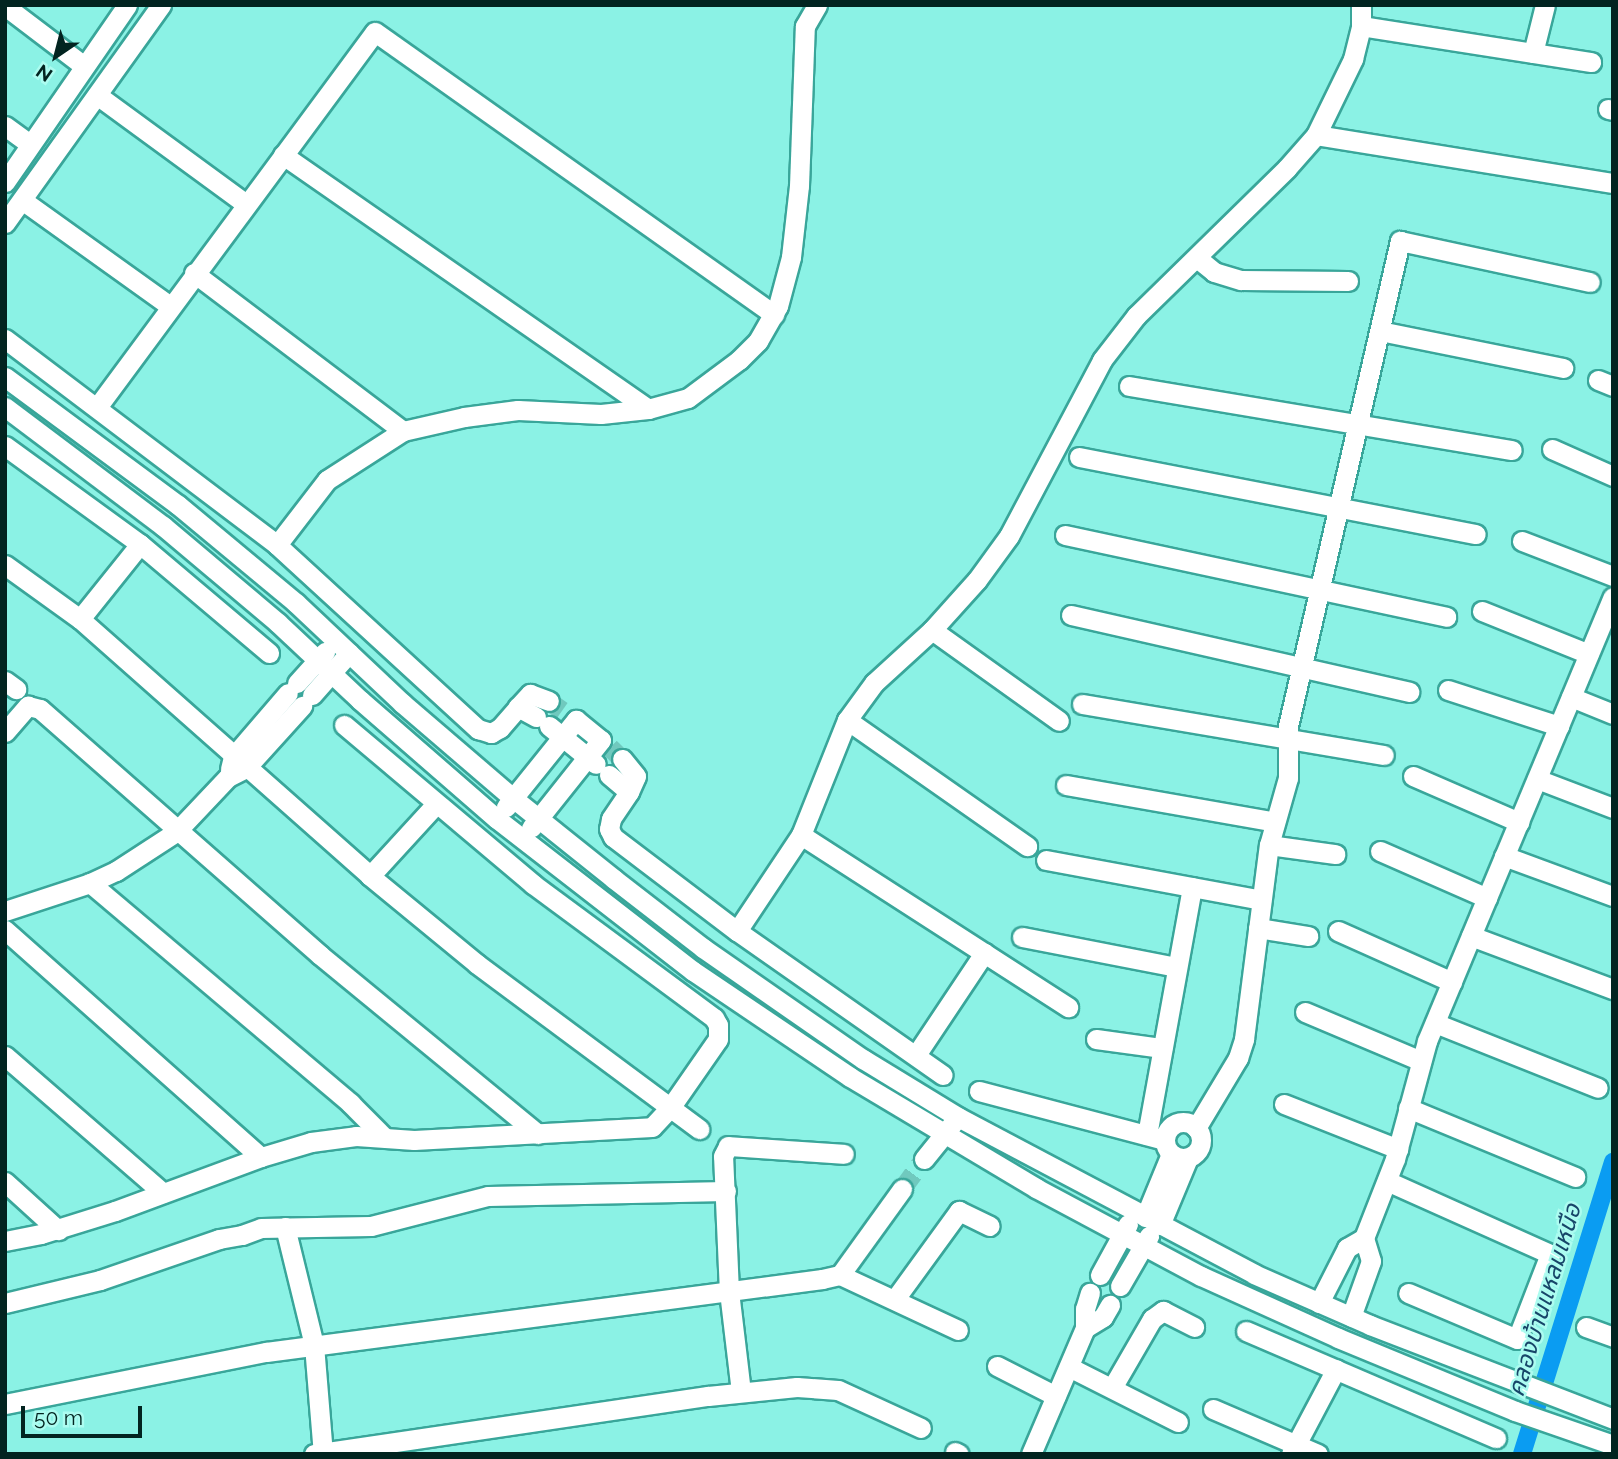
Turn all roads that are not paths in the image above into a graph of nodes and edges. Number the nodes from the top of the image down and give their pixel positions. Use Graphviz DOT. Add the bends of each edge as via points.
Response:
graph roads {
  1 [pos="127,5"];
  2 [pos="161,5"];
  3 [pos="817,5"];
  4 [pos="1361,5"];
  5 [pos="1545,5"];
  6 [pos="5,6"];
  7 [pos="1361,26"];
  8 [pos="1533,53"];
  9 [pos="1591,62"];
  10 [pos="84,66"];
  11 [pos="97,95"];
  12 [pos="5,126"];
  13 [pos="1316,135"];
  14 [pos="30,144"];
  15 [pos="283,155"];
  16 [pos="5,182"];
  17 [pos="1613,183"];
  18 [pos="22,200"];
  19 [pos="246,204"];
  20 [pos="5,223"];
  21 [pos="1197,258"];
  22 [pos="194,272"];
  23 [pos="1349,281"];
  24 [pos="1590,282"];
  25 [pos="170,306"];
  26 [pos="774,313"];
  27 [pos="1380,331"];
  28 [pos="5,339"];
  29 [pos="1563,368"];
  30 [pos="5,377"];
  31 [pos="1129,386"];
  32 [pos="98,406"];
  33 [pos="5,407"];
  34 [pos="648,409"];
  35 [pos="1359,425"];
  36 [pos="403,431"];
  37 [pos="5,446"];
  38 [pos="1552,449"];
  39 [pos="1512,450"];
  40 [pos="1079,457"];
  41 [pos="1613,476"];
  42 [pos="178,505"];
  43 [pos="1340,507"];
  44 [pos="163,526"];
  45 [pos="1476,534"];
  46 [pos="1065,535"];
  47 [pos="1522,541"];
  48 [pos="140,544"];
  49 [pos="277,545"];
  50 [pos="5,565"];
  51 [pos="1613,576"];
  52 [pos="1321,590"];
  53 [pos="1610,609"];
  54 [pos="1482,611"];
  55 [pos="1071,615"];
  56 [pos="1446,617"];
  57 [pos="80,619"];
  58 [pos="932,630"];
  59 [pos="343,647"];
  60 [pos="270,653"];
  61 [pos="1589,654"];
  62 [pos="324,667"];
  63 [pos="1302,668"];
  64 [pos="1448,690"];
  65 [pos="1409,692"];
  66 [pos="1571,697"];
  67 [pos="1082,704"];
  68 [pos="519,707"];
  69 [pos="562,710"];
  70 [pos="1613,714"];
  71 [pos="848,720"];
  72 [pos="1059,722"];
  73 [pos="344,725"];
  74 [pos="1559,726"];
  75 [pos="549,727"];
  76 [pos="5,732"];
  77 [pos="1288,739"];
  78 [pos="611,749"];
  79 [pos="1384,755"];
  80 [pos="240,762"];
  81 [pos="598,765"];
  82 [pos="1413,776"];
  83 [pos="1537,779"];
  84 [pos="1066,785"];
  85 [pos="629,792"];
  86 [pos="513,798"];
  87 [pos="436,804"];
  88 [pos="1613,808"];
  89 [pos="497,819"];
  90 [pos="540,819"];
  91 [pos="1275,822"];
  92 [pos="1519,822"];
  93 [pos="176,832"];
  94 [pos="800,835"];
  95 [pos="523,839"];
  96 [pos="1269,845"];
  97 [pos="1027,846"];
  98 [pos="1380,851"];
  99 [pos="1335,854"];
  100 [pos="1504,856"];
  101 [pos="1046,860"];
  102 [pos="370,876"];
  103 [pos="90,883"];
  104 [pos="1192,887"];
  105 [pos="1613,896"];
  106 [pos="1487,898"];
  107 [pos="1261,900"];
  108 [pos="5,911"];
  109 [pos="1258,928"];
  110 [pos="5,930"];
  111 [pos="1338,931"];
  112 [pos="737,932"];
  113 [pos="1308,936"];
  114 [pos="1471,936"];
  115 [pos="1022,937"];
  116 [pos="984,953"];
  117 [pos="1176,967"];
  118 [pos="1452,982"];
  119 [pos="1613,989"];
  120 [pos="1068,1006"];
  121 [pos="1305,1012"];
  122 [pos="1435,1023"];
  123 [pos="1096,1039"];
  124 [pos="1161,1048"];
  125 [pos="916,1055"];
  126 [pos="5,1056"];
  127 [pos="1421,1061"];
  128 [pos="943,1075"];
  129 [pos="1598,1088"];
  130 [pos="979,1091"];
  131 [pos="1284,1104"];
  132 [pos="670,1108"];
  133 [pos="1408,1108"];
  134 [pos="958,1117"];
  135 [pos="1196,1128"];
  136 [pos="699,1129"];
  137 [pos="944,1133"];
  138 [pos="538,1134"];
  139 [pos="384,1137"];
  140 [pos="1168,1147"];
  141 [pos="1398,1149"];
  142 [pos="844,1154"];
  143 [pos="261,1157"];
  144 [pos="924,1159"];
  145 [pos="1575,1177"];
  146 [pos="1387,1181"];
  147 [pos="5,1182"];
  148 [pos="902,1189"];
  149 [pos="726,1191"];
  150 [pos="163,1193"];
  151 [pos="1149,1219"];
  152 [pos="990,1226"];
  153 [pos="285,1227"];
  154 [pos="58,1230"];
  155 [pos="1122,1234"];
  156 [pos="1364,1238"];
  157 [pos="5,1241"];
  158 [pos="1144,1246"];
  159 [pos="840,1275"];
  160 [pos="1100,1275"];
  161 [pos="1120,1286"];
  162 [pos="729,1292"];
  163 [pos="1090,1293"];
  164 [pos="1408,1293"];
  165 [pos="895,1299"];
  166 [pos="5,1303"];
  167 [pos="1319,1303"];
  168 [pos="1110,1305"];
  169 [pos="1351,1317"];
  170 [pos="1194,1327"];
  171 [pos="1586,1327"];
  172 [pos="1085,1328"];
  173 [pos="958,1330"];
  174 [pos="1246,1331"];
  175 [pos="1613,1337"];
  176 [pos="314,1345"];
  177 [pos="997,1366"];
  178 [pos="1069,1367"];
  179 [pos="1336,1369"];
  180 [pos="1112,1388"];
  181 [pos="741,1392"];
  182 [pos="1056,1396"];
  183 [pos="5,1404"];
  184 [pos="1213,1409"];
  185 [pos="1613,1419"];
  186 [pos="1178,1422"];
  187 [pos="921,1428"];
  188 [pos="1496,1438"];
  189 [pos="1613,1445"];
  190 [pos="1293,1449"];
  191 [pos="1037,1452"];
  192 [pos="320,1453"];
  193 [pos="1318,1454"];
  1 -- 10 [label="street"];
  2 -- 11 [label="street"];
  3 -- 26 [label="street" via="805,26 799,186 791,257"];
  4 -- 7 [label="street"];
  5 -- 8 [label="street"];
  6 -- 10 [label="street"];
  7 -- 8 [label="street"];
  7 -- 13 [label="street" via="1342,85"];
  8 -- 9 [label="street"];
  10 -- 14 [label="street"];
  11 -- 18 [label="street"];
  11 -- 19 [label="street"];
  12 -- 14 [label="street"];
  13 -- 17 [label="street"];
  13 -- 21 [label="street"];
  14 -- 16 [label="street"];
  15 -- 19 [label="street"];
  15 -- 26 [label="street" via="375,32"];
  15 -- 34 [label="street"];
  18 -- 20 [label="street"];
  18 -- 25 [label="street"];
  19 -- 22 [label="street"];
  21 -- 23 [label="street" via="1214,272 1241,280"];
  21 -- 58 [label="street" via="1136,316 1102,360 1009,536"];
  22 -- 25 [label="street"];
  22 -- 36 [label="street"];
  24 -- 27 [label="street" via="1400,241"];
  25 -- 32 [label="street"];
  26 -- 34 [label="street" via="758,341 718,378 688,398"];
  27 -- 29 [label="street"];
  27 -- 35 [label="street"];
  28 -- 32 [label="street"];
  30 -- 42 [label="street"];
  31 -- 35 [label="street"];
  32 -- 49 [label="street"];
  33 -- 44 [label="street"];
  34 -- 36 [label="street" via="601,414 518,410"];
  35 -- 39 [label="street"];
  35 -- 43 [label="street"];
  36 -- 49 [label="street" via="327,480"];
  37 -- 48 [label="street"];
  38 -- 41 [label="street"];
  40 -- 43 [label="street"];
  42 -- 44 [label="street"];
  42 -- 59 [label="street"];
  43 -- 45 [label="street"];
  43 -- 52 [label="street"];
  44 -- 62 [label="street"];
  46 -- 52 [label="street"];
  47 -- 51 [label="street"];
  48 -- 57 [label="street"];
  48 -- 60 [label="street"];
  49 -- 68 [label="street" via="478,729 491,733"];
  50 -- 57 [label="street"];
  52 -- 56 [label="street"];
  52 -- 63 [label="street"];
  53 -- 61 [label="street"];
  54 -- 61 [label="street"];
  55 -- 63 [label="street"];
  57 -- 80 [label="street"];
  58 -- 71 [label="street" via="874,683"];
  58 -- 72 [label="street"];
  59 -- 62 [label="street"];
  59 -- 86 [label="street"];
  61 -- 66 [label="street"];
  62 -- 80 [label="street"];
  62 -- 89 [label="street"];
  63 -- 65 [label="street"];
  63 -- 77 [label="street"];
  64 -- 74 [label="street"];
  66 -- 70 [label="street"];
  66 -- 74 [label="street"];
  67 -- 77 [label="street"];
  68 -- 69 [label="street" via="530,694"];
  68 -- 75 [label="street"];
  69 -- 75 [label="street"];
  69 -- 78 [label="street"];
  71 -- 94 [label="street"];
  71 -- 97 [label="street"];
  73 -- 87 [label="street"];
  74 -- 83 [label="street"];
  75 -- 81 [label="street"];
  75 -- 86 [label="street"];
  76 -- 93 [label="street" via="28,706 40,709"];
  77 -- 79 [label="street"];
  77 -- 91 [label="street" via="1288,778"];
  78 -- 81 [label="street"];
  78 -- 85 [label="street" via="636,776"];
  80 -- 93 [label="street"];
  80 -- 102 [label="street"];
  81 -- 85 [label="street"];
  81 -- 90 [label="street"];
  82 -- 92 [label="street"];
  83 -- 88 [label="street"];
  83 -- 92 [label="street"];
  84 -- 91 [label="street"];
  85 -- 112 [label="street" via="611,818 613,837"];
  86 -- 89 [label="street"];
  86 -- 90 [label="street"];
  87 -- 102 [label="street"];
  87 -- 132 [label="street" via="533,884 714,1018 718,1039"];
  89 -- 95 [label="street"];
  90 -- 95 [label="street"];
  90 -- 134 [label="street" via="703,948 863,1059"];
  91 -- 96 [label="street"];
  92 -- 100 [label="street"];
  93 -- 103 [label="street"];
  93 -- 138 [label="street"];
  94 -- 112 [label="street"];
  94 -- 116 [label="street"];
  95 -- 137 [label="street" via="693,971 849,1077"];
  96 -- 99 [label="street"];
  96 -- 107 [label="street"];
  98 -- 106 [label="street"];
  100 -- 105 [label="street"];
  100 -- 106 [label="street"];
  101 -- 104 [label="street"];
  102 -- 132 [label="street" via="477,964"];
  103 -- 108 [label="street"];
  103 -- 139 [label="street" via="350,1103"];
  104 -- 107 [label="street"];
  104 -- 117 [label="street"];
  106 -- 114 [label="street"];
  107 -- 109 [label="street"];
  109 -- 113 [label="street"];
  109 -- 135 [label="street" via="1244,1039 1238,1058"];
  110 -- 143 [label="street"];
  111 -- 118 [label="street"];
  112 -- 125 [label="street"];
  114 -- 118 [label="street"];
  114 -- 119 [label="street"];
  115 -- 117 [label="street"];
  116 -- 120 [label="street"];
  116 -- 125 [label="street"];
  117 -- 124 [label="street"];
  118 -- 122 [label="street"];
  121 -- 127 [label="street"];
  122 -- 127 [label="street"];
  122 -- 129 [label="street"];
  123 -- 124 [label="street"];
  124 -- 140 [label="street"];
  125 -- 128 [label="street"];
  126 -- 150 [label="street"];
  127 -- 133 [label="street"];
  130 -- 140 [label="street"];
  131 -- 141 [label="street"];
  132 -- 136 [label="street"];
  132 -- 138 [label="street" via="652,1127"];
  133 -- 141 [label="street"];
  133 -- 145 [label="street"];
  134 -- 137 [label="street"];
  134 -- 151 [label="street"];
  135 -- 140 [label="street" via="1200,1145"];
  135 -- 140 [label="street" via="1186,1122 1174,1124 1166,1132"];
  137 -- 144 [label="street"];
  137 -- 155 [label="street"];
  138 -- 139 [label="street" via="414,1140"];
  139 -- 143 [label="street" via="311,1142"];
  140 -- 151 [label="street"];
  141 -- 146 [label="street"];
  142 -- 149 [label="street" via="728,1146 723,1156"];
  143 -- 150 [label="street"];
  146 -- 156 [label="street"];
  146 -- 164 [label="street" via="1550,1254 1517,1339"];
  147 -- 154 [label="street"];
  148 -- 159 [label="street"];
  149 -- 153 [label="street" via="488,1196 371,1226"];
  149 -- 162 [label="street"];
  150 -- 154 [label="street"];
  151 -- 155 [label="street"];
  151 -- 158 [label="street"];
  151 -- 167 [label="street"];
  152 -- 165 [label="street" via="959,1211"];
  153 -- 166 [label="street" via="219,1239 100,1280"];
  153 -- 176 [label="street"];
  154 -- 157 [label="street"];
  155 -- 158 [label="street"];
  155 -- 160 [label="street"];
  156 -- 167 [label="street" via="1347,1248"];
  156 -- 169 [label="street" via="1371,1261"];
  158 -- 161 [label="street"];
  158 -- 189 [label="street" via="1338,1338 1548,1424"];
  159 -- 162 [label="street"];
  159 -- 165 [label="street"];
  162 -- 176 [label="street"];
  162 -- 181 [label="street"];
  163 -- 172 [label="street"];
  165 -- 173 [label="street"];
  167 -- 169 [label="street"];
  168 -- 172 [label="street" via="1103,1317"];
  169 -- 185 [label="street"];
  170 -- 180 [label="street" via="1163,1311 1152,1318"];
  171 -- 175 [label="street"];
  172 -- 178 [label="street"];
  174 -- 179 [label="street"];
  176 -- 183 [label="street"];
  176 -- 192 [label="street"];
  177 -- 182 [label="street"];
  178 -- 180 [label="street"];
  178 -- 182 [label="street"];
  179 -- 188 [label="street"];
  179 -- 190 [label="street"];
  180 -- 186 [label="street"];
  181 -- 187 [label="street" via="830,1388"];
  181 -- 192 [label="street"];
  182 -- 191 [label="street"];
  184 -- 190 [label="street"];
  190 -- 193 [label="street"];
}
